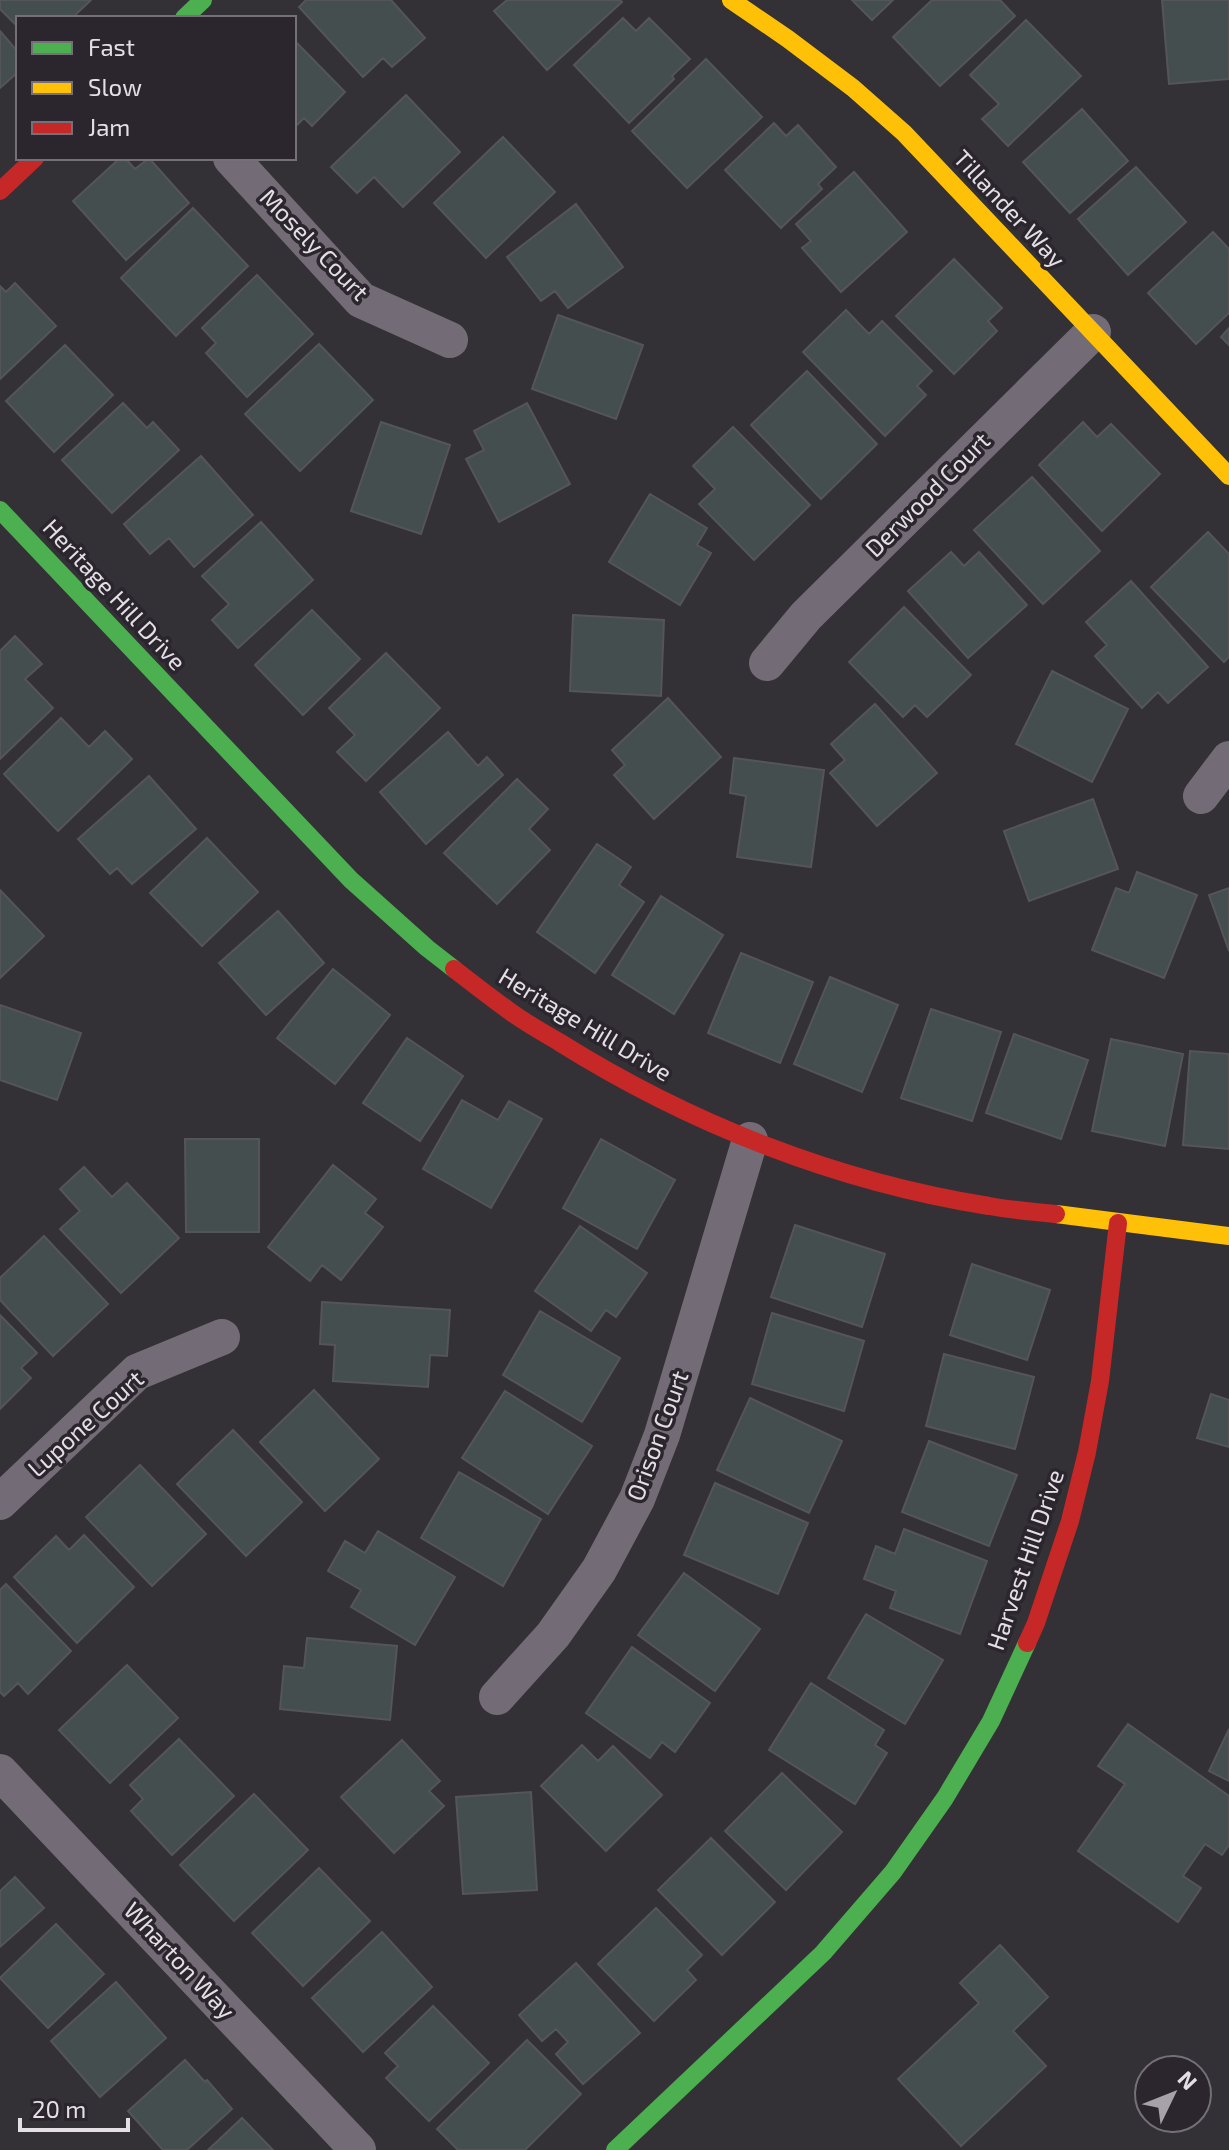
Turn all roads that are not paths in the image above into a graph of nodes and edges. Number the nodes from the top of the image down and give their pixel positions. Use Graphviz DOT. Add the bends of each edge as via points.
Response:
graph roads {
  1 [pos="203,0"];
  2 [pos="731,0"];
  3 [pos="186,16"];
  4 [pos="33,160"];
  5 [pos="233,160"];
  6 [pos="0,191"];
  7 [pos="1093,332"];
  8 [pos="450,340"];
  9 [pos="1229,476"];
  10 [pos="0,510"];
  11 [pos="767,663"];
  12 [pos="1229,759"];
  13 [pos="1201,796"];
  14 [pos="750,1140"];
  15 [pos="1118,1223"];
  16 [pos="1229,1236"];
  17 [pos="222,1337"];
  18 [pos="0,1502"];
  19 [pos="497,1697"];
  20 [pos="0,1772"];
  21 [pos="358,2150"];
  22 [pos="615,2150"];
  1 -- 3 [label="street"];
  2 -- 7 [label="street, Tillander Way" via="894,124"];
  4 -- 6 [label="street"];
  5 -- 8 [label="street, Mosely Court" via="361,300"];
  7 -- 9 [label="street, Tillander Way"];
  7 -- 11 [label="street, Derwood Court" via="806,616"];
  10 -- 14 [label="street, Heritage Hill Drive" via="351,880 427,948 509,1011 597,1066"];
  12 -- 13 [label="street"];
  14 -- 15 [label="street, Heritage Hill Drive" via="886,1184 988,1206"];
  14 -- 19 [label="street, Orison Court" via="662,1435 637,1499 599,1570 553,1635"];
  15 -- 16 [label="street, Heritage Hill Drive"];
  15 -- 22 [label="street, Harvest Hill Drive" via="1100,1381 1070,1521 1036,1623 991,1721 893,1872 823,1953"];
  17 -- 18 [label="street, Lupone Court" via="137,1372"];
  20 -- 21 [label="street, Wharton Way"];
}
